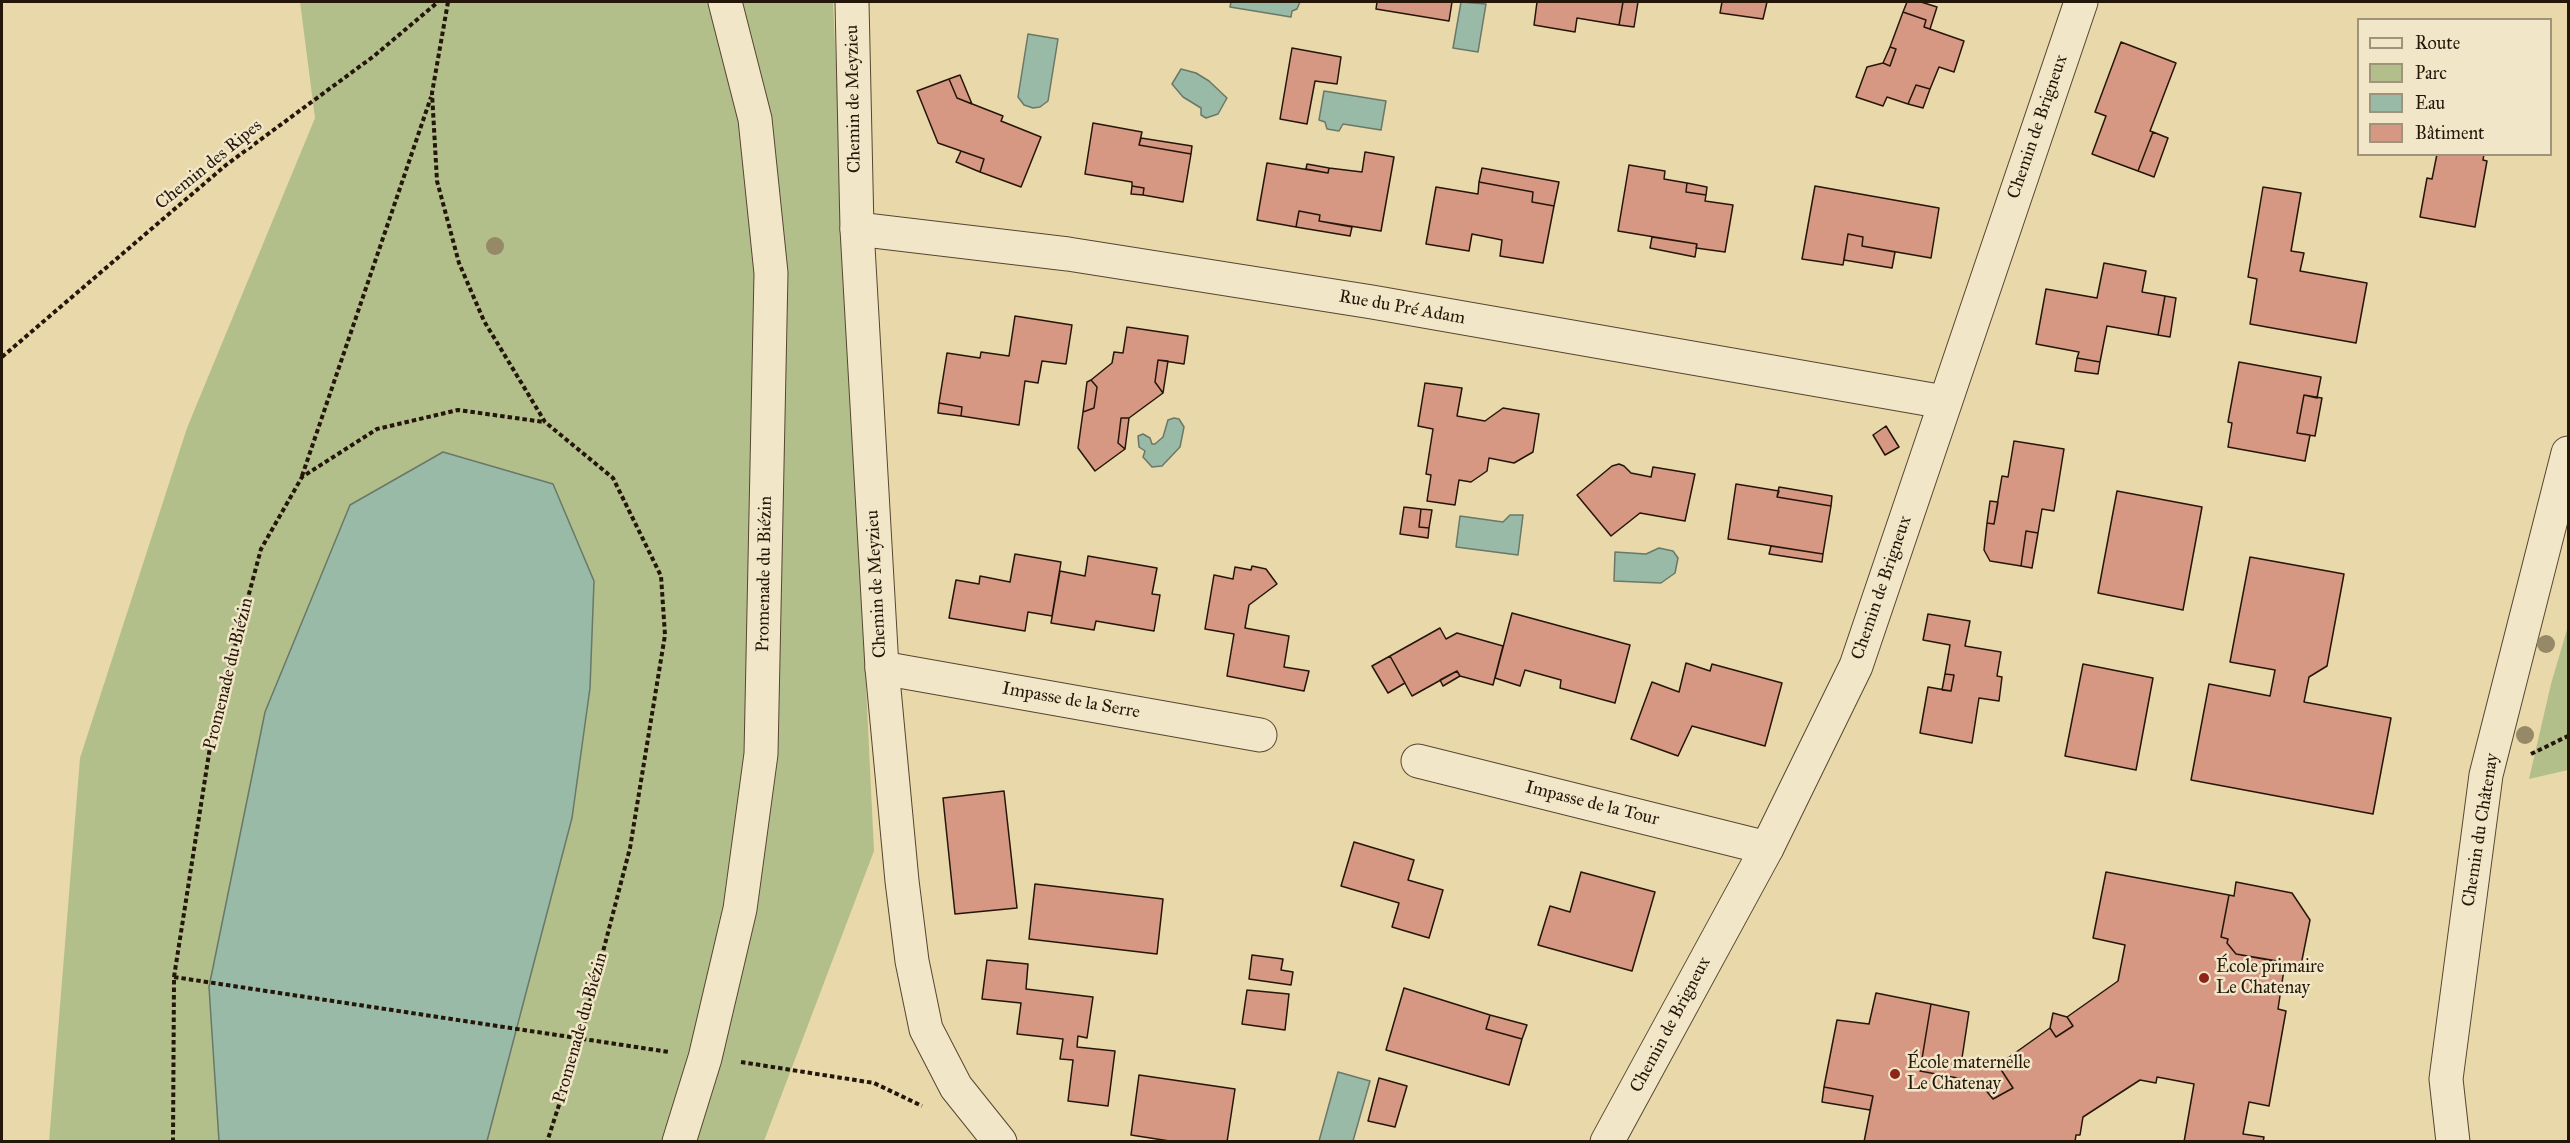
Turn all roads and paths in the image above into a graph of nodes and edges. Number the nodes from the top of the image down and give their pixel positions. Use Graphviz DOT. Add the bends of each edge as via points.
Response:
graph roads {
  1 [pos="438,2"];
  2 [pos="448,2"];
  3 [pos="725,2"];
  4 [pos="852,2"];
  5 [pos="2081,2"];
  6 [pos="432,93"];
  7 [pos="857,229"];
  8 [pos="2,357"];
  9 [pos="1944,402"];
  10 [pos="545,422"];
  11 [pos="2568,453"];
  12 [pos="302,477"];
  13 [pos="882,668"];
  14 [pos="1260,735"];
  15 [pos="1418,760"];
  16 [pos="1767,848"];
  17 [pos="174,977"];
  18 [pos="580,1040"];
  19 [pos="705,1058"];
  20 [pos="924,1107"];
  21 [pos="173,1142"];
  22 [pos="547,1142"];
  23 [pos="679,1142"];
  24 [pos="1000,1142"];
  25 [pos="1607,1142"];
  26 [pos="2453,1142"];
  1 -- 8 [label="path, Chemin des Ripes" via="374,56 226,165"];
  2 -- 6 [label="path, Promenade du Biézin"];
  3 -- 19 [label="street, Promenade du Biézin" via="755,119 771,273 761,754 740,909"];
  4 -- 7 [label="street, Chemin de Meyzieu"];
  5 -- 9 [label="street, Chemin de Brigneux"];
  6 -- 10 [label="path, Promenade du Biézin" via="437,182 459,263 483,321"];
  6 -- 12 [label="path"];
  7 -- 9 [label="street, Rue du Pré Adam" via="1068,254 1384,304"];
  7 -- 13 [label="street, Chemin de Meyzieu"];
  9 -- 16 [label="street, Chemin de Brigneux" via="1856,666"];
  10 -- 12 [label="path, Promenade du Biézin" via="458,410 376,429"];
  10 -- 18 [label="path, Promenade du Biézin" via="613,478 661,576 665,635 630,848"];
  11 -- 26 [label="street, Chemin du Châtenay" via="2486,775 2446,1079"];
  12 -- 17 [label="path, Promenade du Biézin" via="261,549 213,728"];
  13 -- 14 [label="street, Impasse de la Serre"];
  13 -- 24 [label="street, Chemin de Meyzieu" via="902,881 926,1029 956,1087"];
  15 -- 16 [label="street, Impasse de la Tour"];
  16 -- 25 [label="street, Chemin de Brigneux"];
  17 -- 18 [label="path"];
  17 -- 21 [label="path, Promenade du Biézin"];
  18 -- 19 [label="path"];
  18 -- 22 [label="path, Promenade du Biézin"];
  19 -- 20 [label="path" via="874,1083"];
  19 -- 23 [label="street, Promenade du Biézin"];
}
